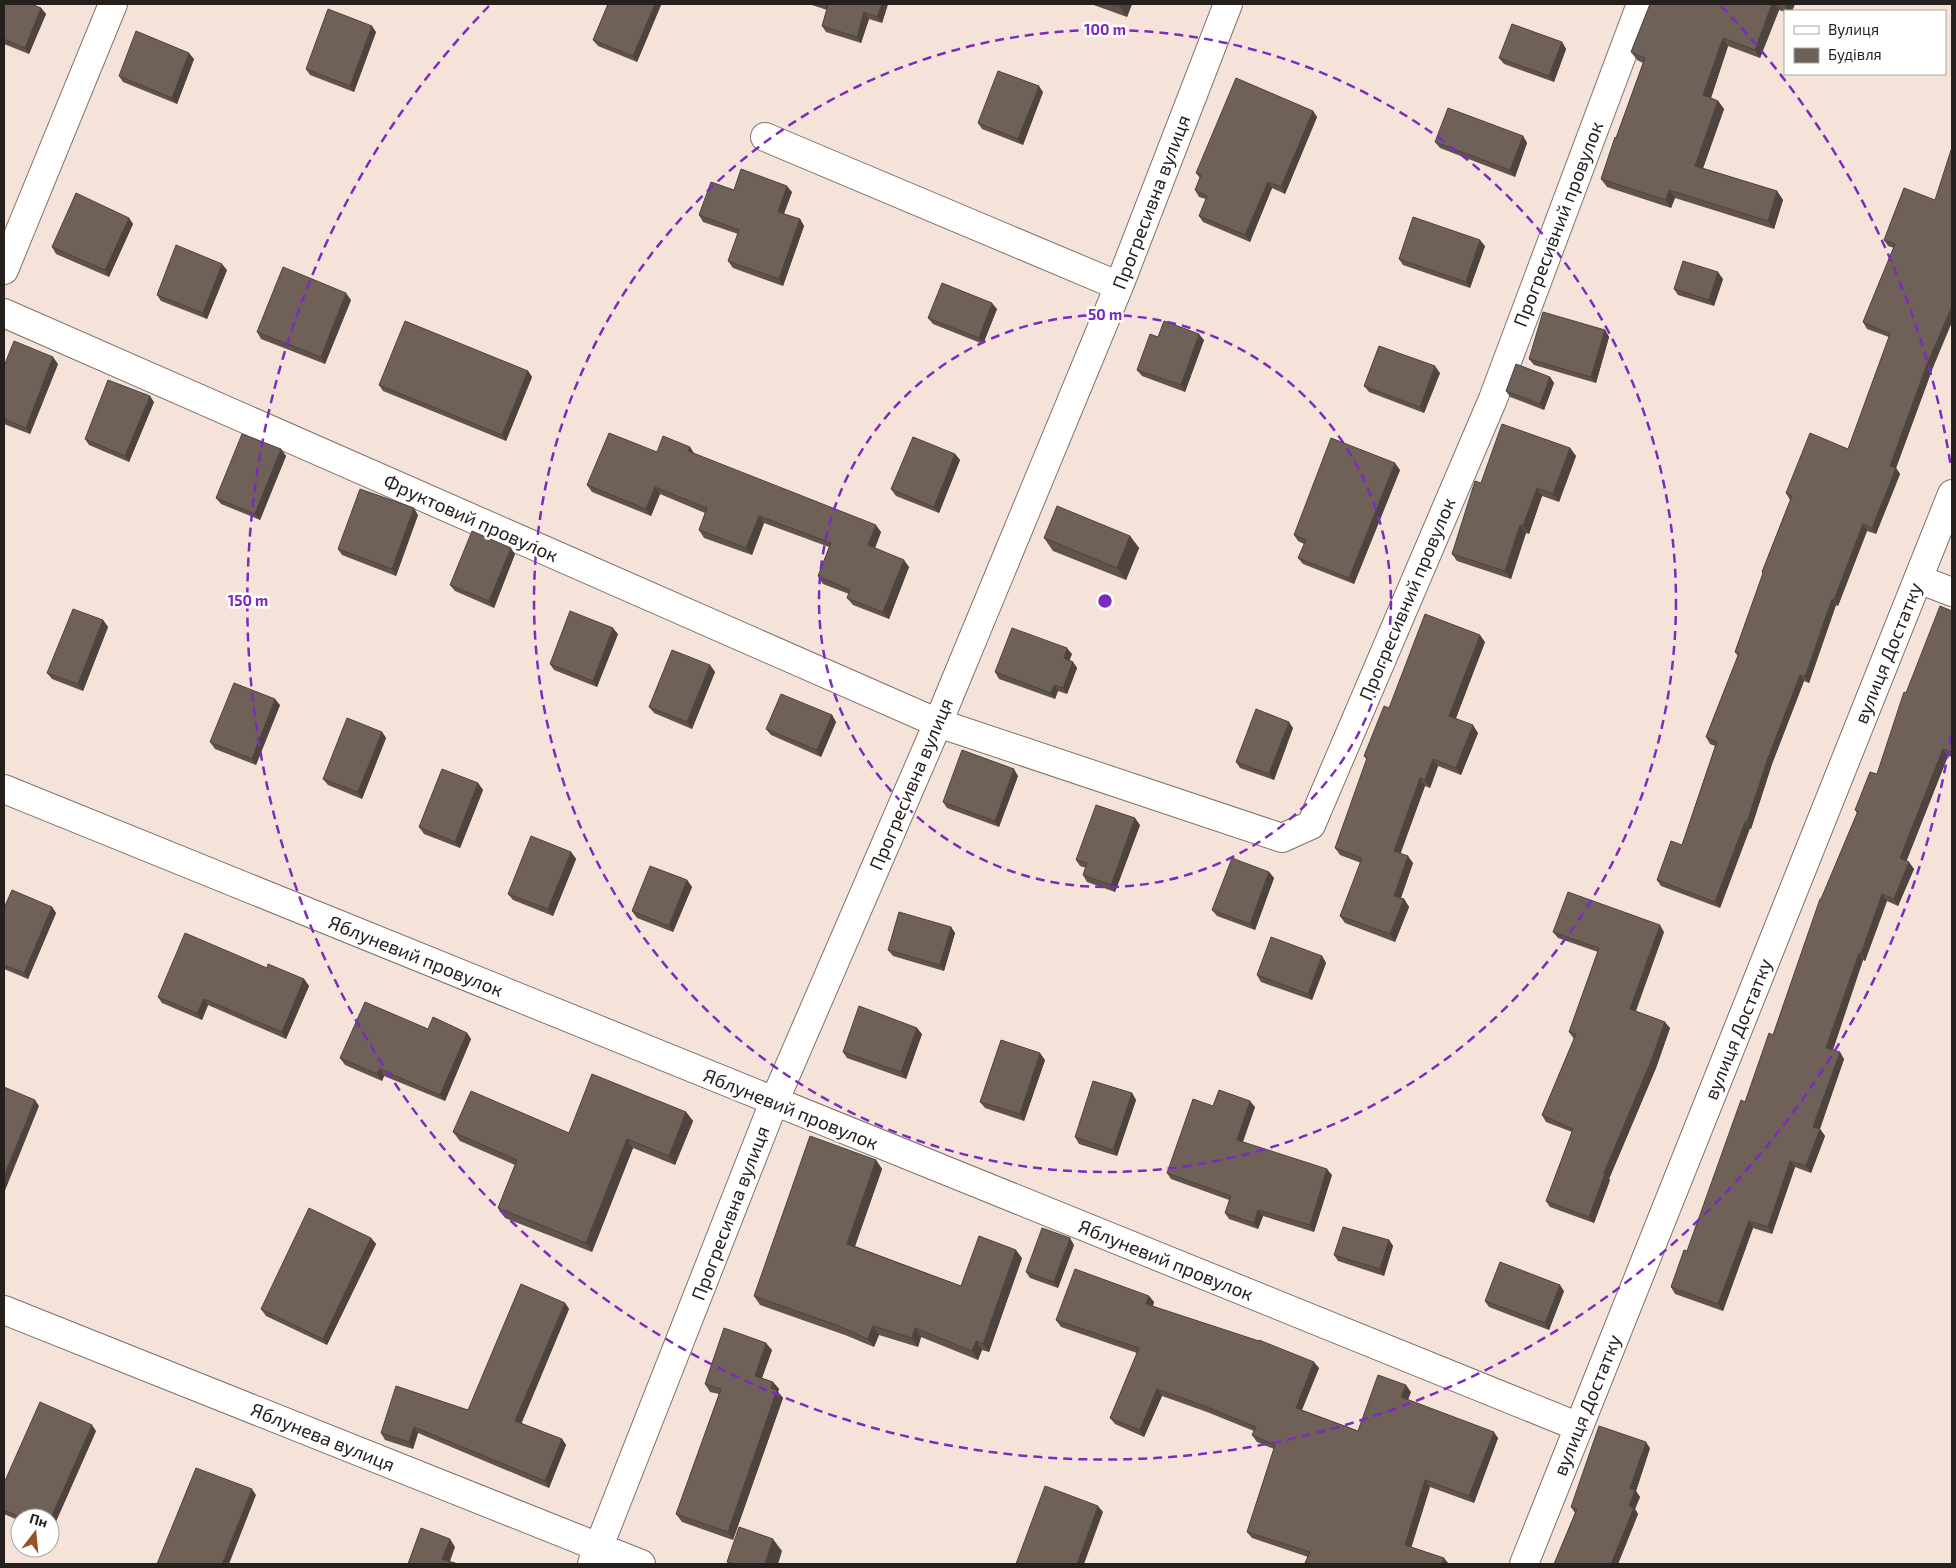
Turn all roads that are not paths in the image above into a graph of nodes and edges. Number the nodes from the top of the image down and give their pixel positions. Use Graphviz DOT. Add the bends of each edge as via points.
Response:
graph roads {
  1 [pos="113,4"];
  2 [pos="1228,4"];
  3 [pos="1641,4"];
  4 [pos="765,137"];
  5 [pos="4,270"];
  6 [pos="1119,286"];
  7 [pos="4,313"];
  8 [pos="1952,494"];
  9 [pos="1918,578"];
  10 [pos="1952,592"];
  11 [pos="938,723"];
  12 [pos="4,789"];
  13 [pos="774,1102"];
  14 [pos="4,1310"];
  15 [pos="1579,1427"];
  16 [pos="596,1556"];
  17 [pos="642,1564"];
  18 [pos="1524,1564"];
  1 -- 5 [label="street"];
  2 -- 6 [label="street, Прогресивна вулиця"];
  3 -- 11 [label="street, Прогресивний провулок" via="1493,399 1311,825 1282,838"];
  4 -- 6 [label="street"];
  6 -- 11 [label="street, Прогресивна вулиця"];
  7 -- 11 [label="street, Фруктовий провулок"];
  8 -- 9 [label="street, вулиця Достатку"];
  9 -- 10 [label="street"];
  9 -- 15 [label="street, вулиця Достатку"];
  11 -- 13 [label="street, Прогресивна вулиця"];
  12 -- 13 [label="street, Яблуневий провулок"];
  13 -- 15 [label="street, Яблуневий провулок"];
  13 -- 16 [label="street, Прогресивна вулиця"];
  14 -- 16 [label="street, Яблунева вулиця"];
  15 -- 18 [label="street, вулиця Достатку"];
  16 -- 17 [label="street, Яблунева вулиця"];
}
